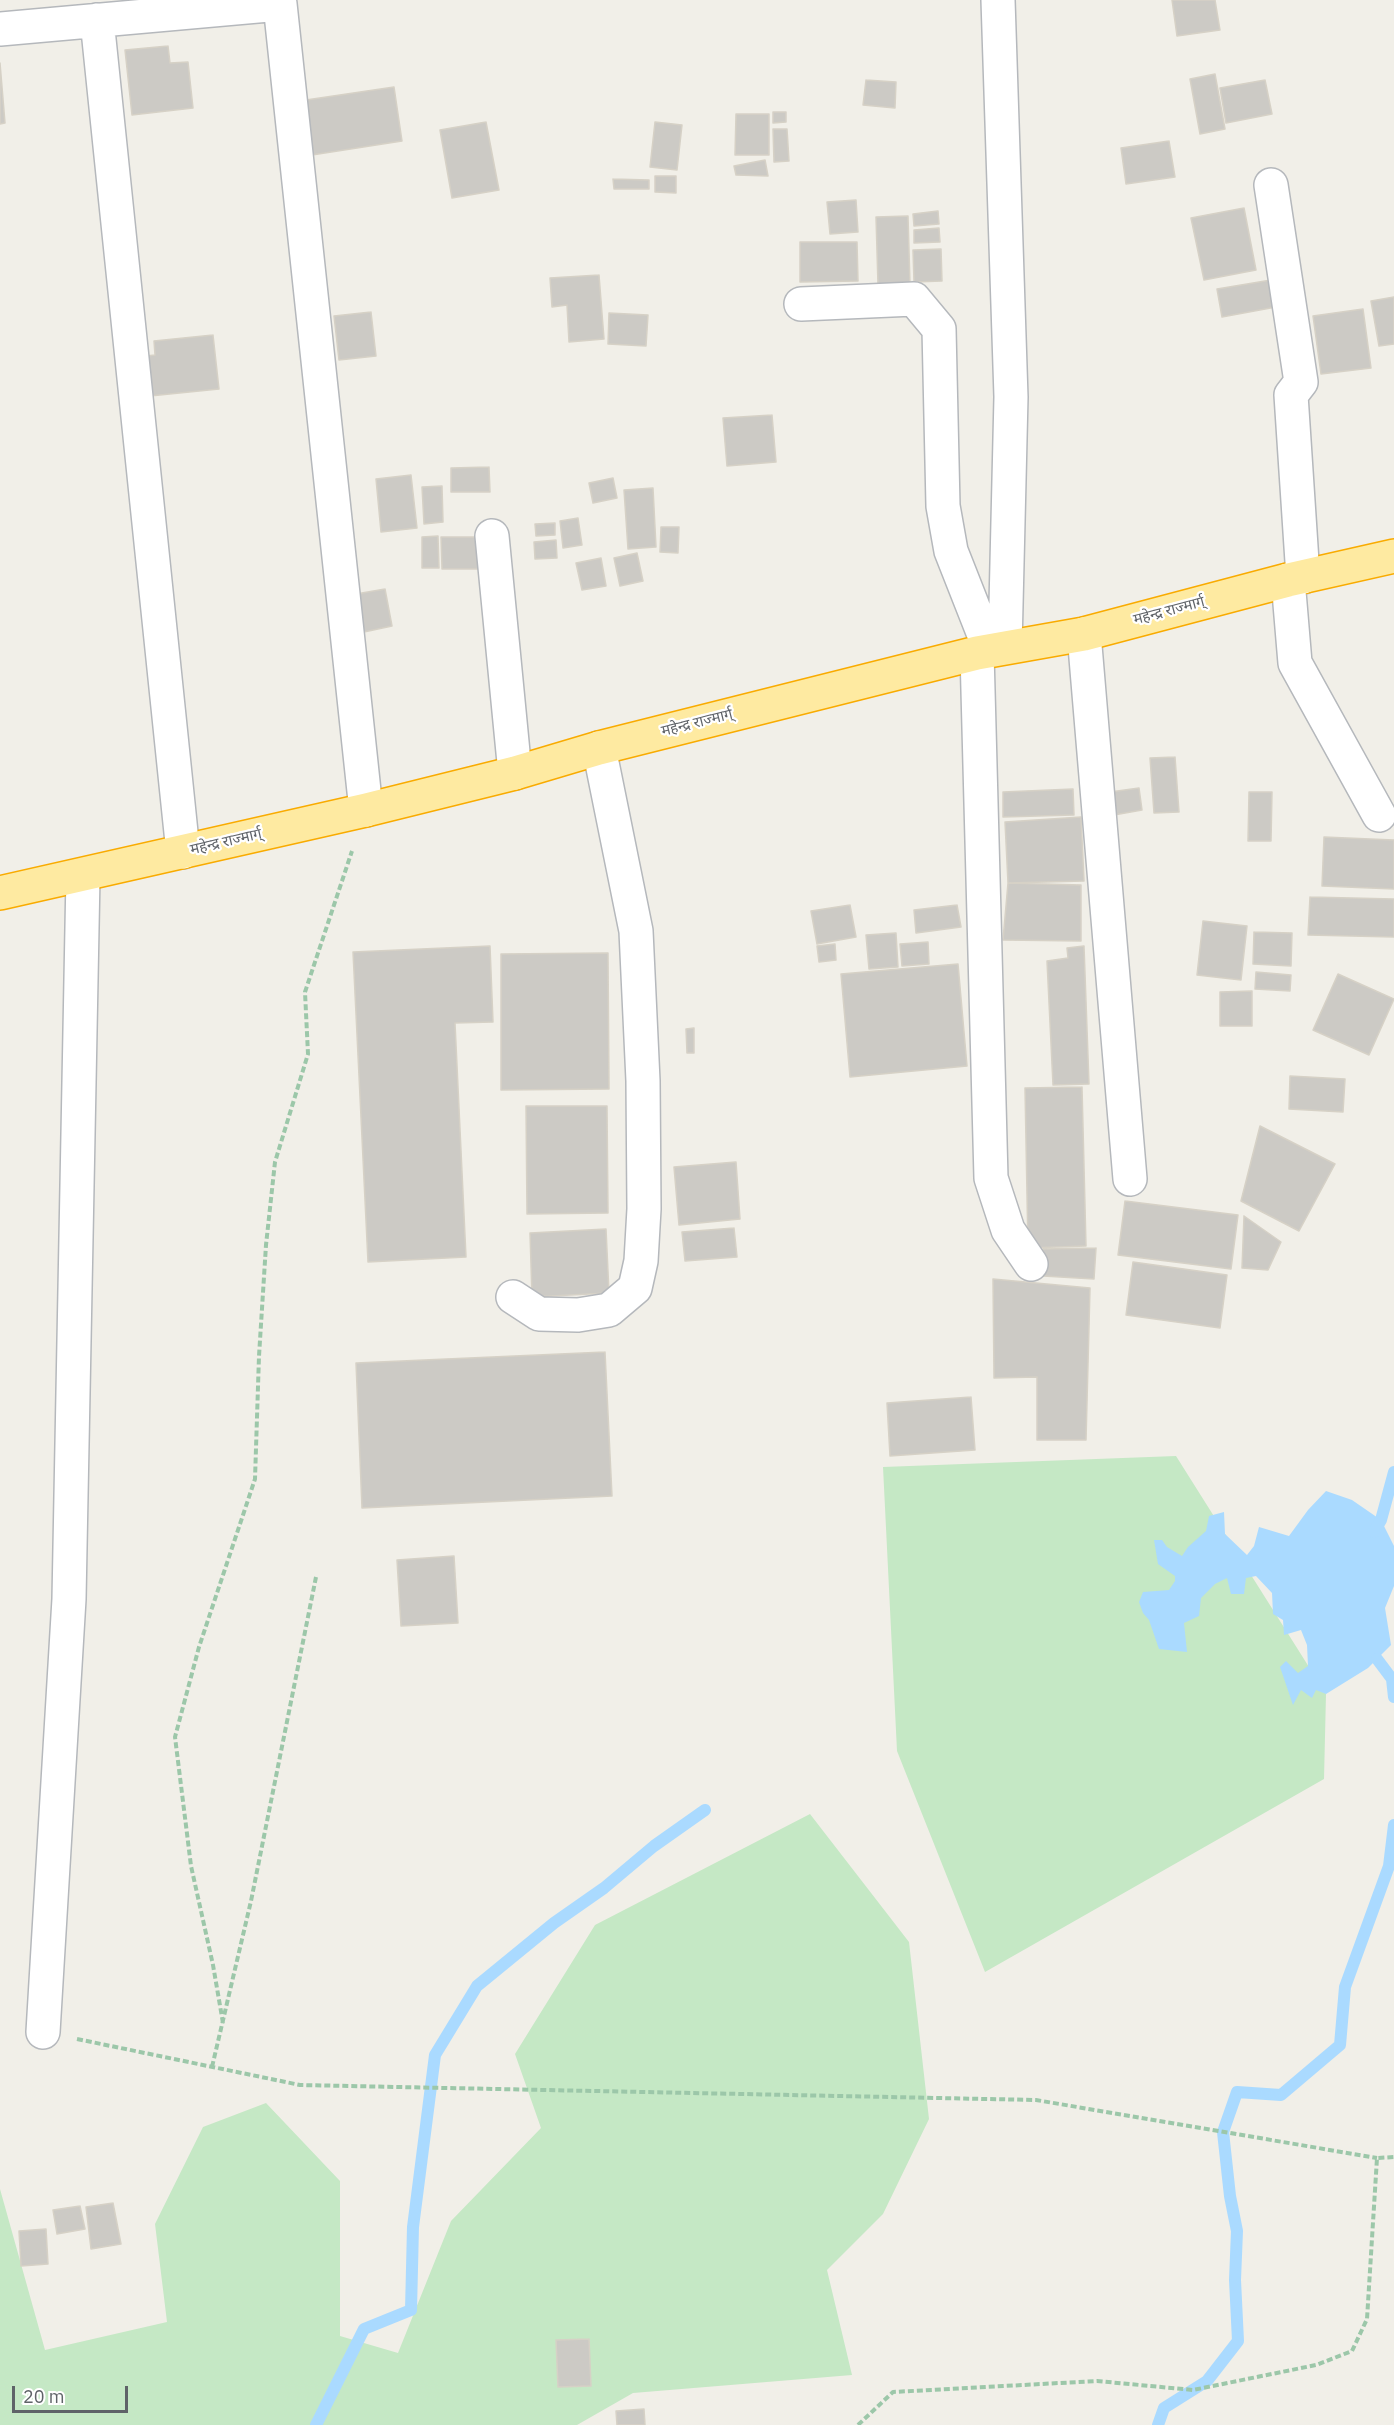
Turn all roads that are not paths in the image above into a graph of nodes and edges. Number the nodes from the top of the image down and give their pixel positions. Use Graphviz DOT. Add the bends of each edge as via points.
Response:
graph roads {
  1 [pos="998,0"];
  2 [pos="97,20"];
  3 [pos="0,30"];
  4 [pos="1271,185"];
  5 [pos="801,304"];
  6 [pos="492,536"];
  7 [pos="1394,556"];
  8 [pos="1296,578"];
  9 [pos="1084,634"];
  10 [pos="991,650"];
  11 [pos="599,748"];
  12 [pos="515,773"];
  13 [pos="366,810"];
  14 [pos="1379,815"];
  15 [pos="183,852"];
  16 [pos="83,876"];
  17 [pos="0,893"];
  18 [pos="1130,1179"];
  19 [pos="1031,1264"];
  20 [pos="513,1297"];
  21 [pos="43,2032"];
  1 -- 10 [label="street" via="1011,397"];
  2 -- 3 [label="street"];
  2 -- 13 [label="street" via="280,4"];
  2 -- 15 [label="street"];
  4 -- 8 [label="street" via="1301,382 1290,395"];
  5 -- 10 [label="street" via="914,299 939,329 943,506 951,551"];
  6 -- 12 [label="street"];
  7 -- 8 [label="highway, महेन्द्र राज्मार्ग्"];
  8 -- 9 [label="highway, महेन्द्र राज्मार्ग्"];
  8 -- 14 [label="street" via="1295,663"];
  9 -- 10 [label="highway, महेन्द्र राज्मार्ग्"];
  9 -- 18 [label="street"];
  10 -- 11 [label="highway, महेन्द्र राज्मार्ग्"];
  10 -- 19 [label="street" via="991,1178 1008,1230"];
  11 -- 12 [label="highway, महेन्द्र राज्मार्ग्"];
  11 -- 20 [label="street" via="636,931 643,1081 641,1261 635,1288 609,1310 578,1315 539,1314"];
  12 -- 13 [label="highway, महेन्द्र राज्मार्ग्"];
  13 -- 15 [label="highway, महेन्द्र राज्मार्ग्"];
  15 -- 16 [label="highway, महेन्द्र राज्मार्ग्"];
  16 -- 17 [label="highway, महेन्द्र राज्मार्ग्"];
  16 -- 21 [label="street" via="69,1599"];
}
